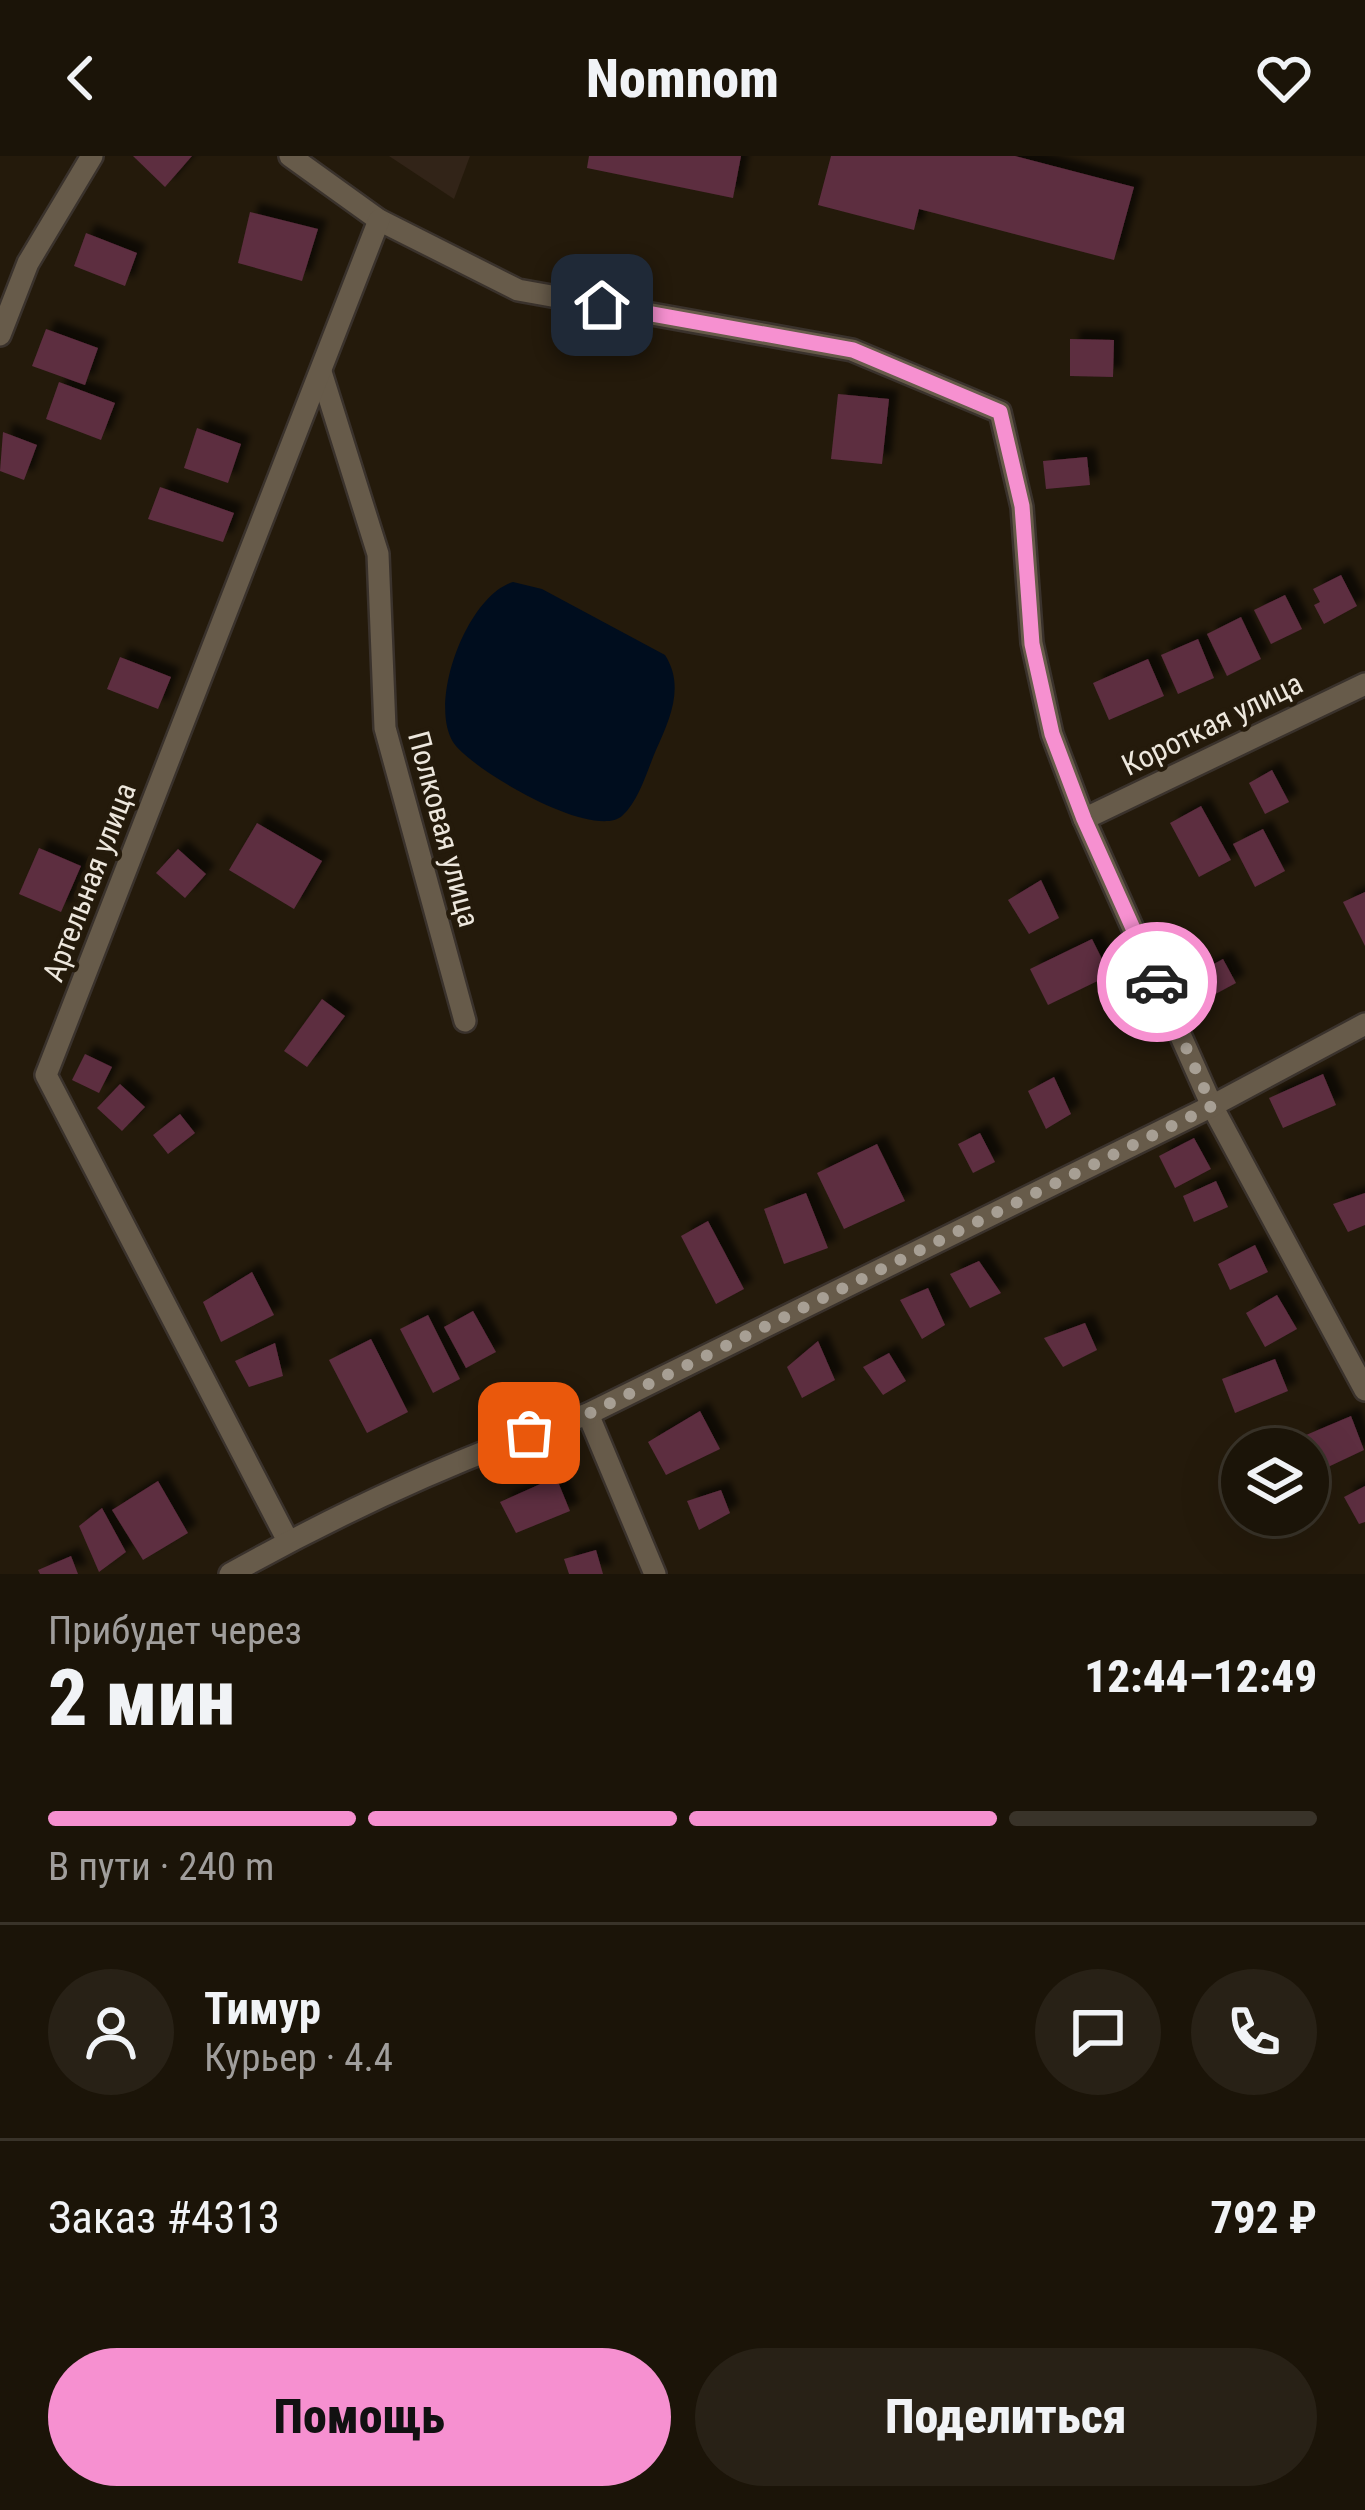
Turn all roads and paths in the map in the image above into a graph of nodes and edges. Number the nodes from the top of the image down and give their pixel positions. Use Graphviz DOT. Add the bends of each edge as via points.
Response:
graph roads {
  1 [pos="92,156"];
  2 [pos="290,156"];
  3 [pos="379,220"];
  4 [pos="0,335"];
  5 [pos="321,372"];
  6 [pos="1365,684"];
  7 [pos="1084,819"];
  8 [pos="465,1021"];
  9 [pos="1365,1024"];
  10 [pos="1212,1106"];
  11 [pos="1365,1390"];
  12 [pos="588,1414"];
  13 [pos="288,1541"];
  14 [pos="230,1574"];
  15 [pos="655,1574"];
  1 -- 4 [label="street" via="28,263"];
  2 -- 3 [label="street"];
  3 -- 5 [label="street, Артельная улица"];
  3 -- 7 [label="street" via="518,290 853,350 1000,412 1022,506 1032,644 1052,734"];
  5 -- 8 [label="street, Полковая улица" via="378,554 386,728"];
  5 -- 13 [label="street, Артельная улица" via="46,1076"];
  6 -- 7 [label="street, Короткая улица"];
  7 -- 10 [label="street"];
  9 -- 10 [label="street"];
  10 -- 11 [label="street"];
  10 -- 12 [label="street"];
  12 -- 13 [label="street"];
  12 -- 15 [label="street"];
  13 -- 14 [label="street"];
}
